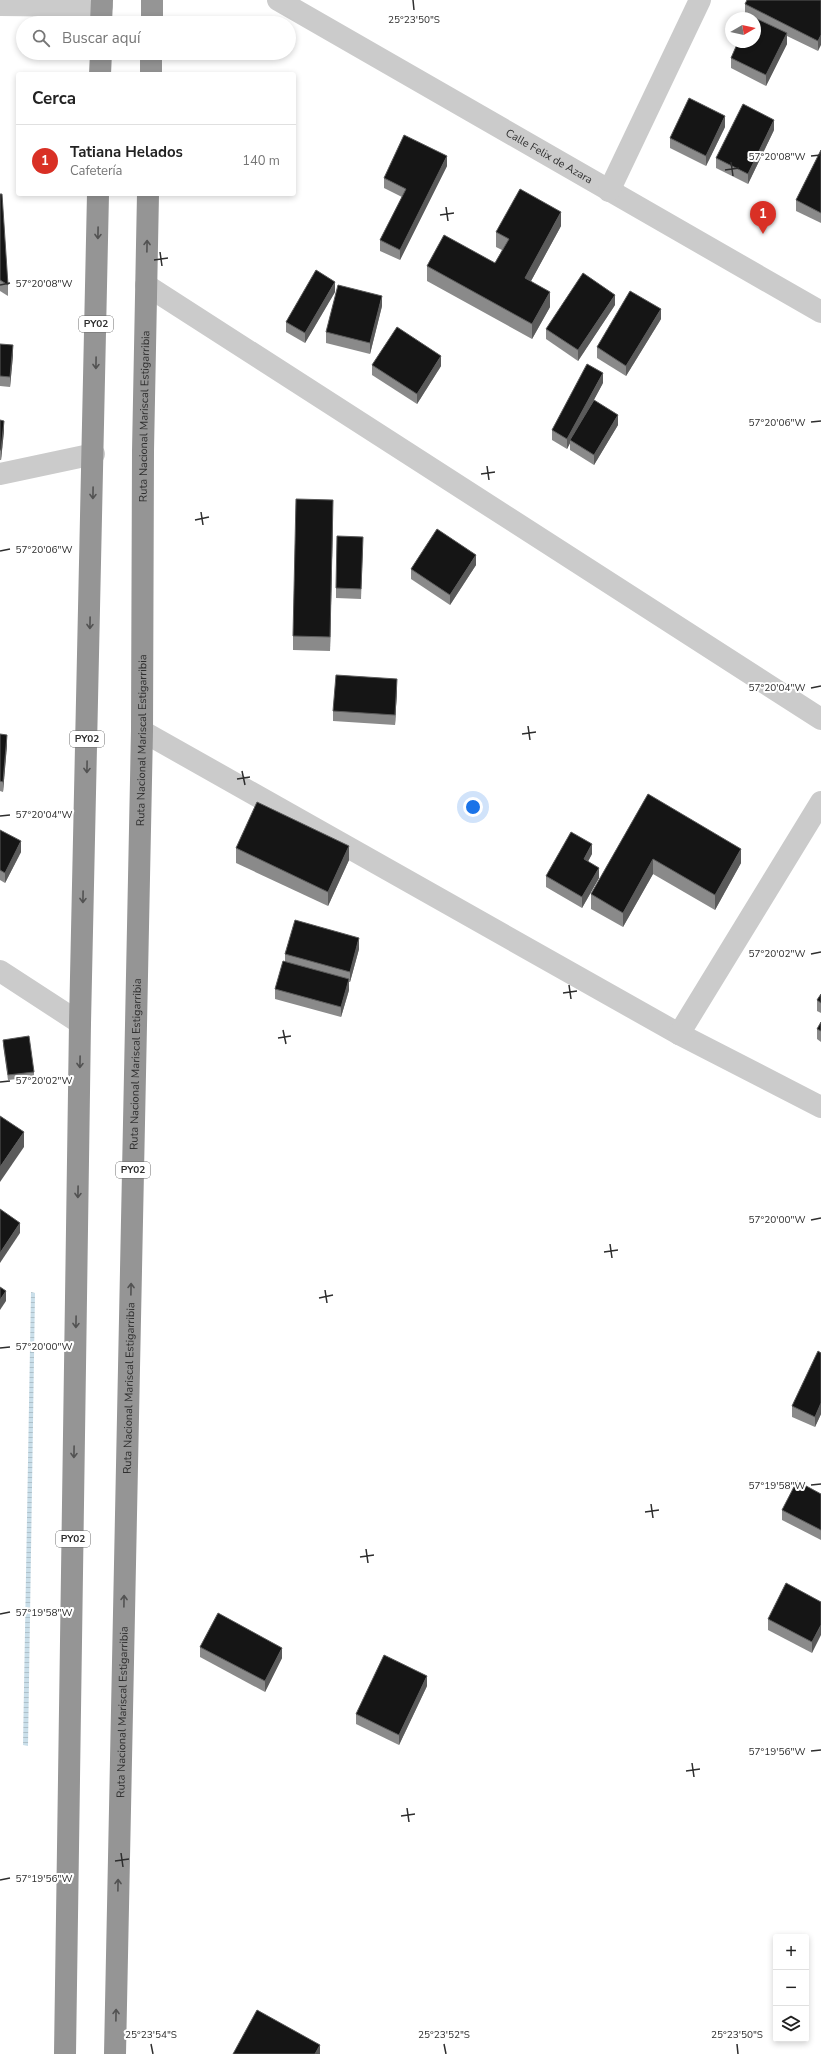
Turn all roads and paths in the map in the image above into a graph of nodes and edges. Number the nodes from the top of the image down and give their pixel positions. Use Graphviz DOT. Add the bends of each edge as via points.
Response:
graph roads {
  1 [pos="152,0"];
  2 [pos="278,0"];
  3 [pos="700,0"];
  4 [pos="0,5"];
  5 [pos="102,10"];
  6 [pos="152,16"];
  7 [pos="101,60"];
  8 [pos="151,60"];
  9 [pos="100,72"];
  10 [pos="151,72"];
  11 [pos="609,191"];
  12 [pos="98,196"];
  13 [pos="148,196"];
  14 [pos="146,285"];
  15 [pos="821,312"];
  16 [pos="94,454"];
  17 [pos="0,474"];
  18 [pos="821,719"];
  19 [pos="142,731"];
  20 [pos="821,802"];
  21 [pos="0,971"];
  22 [pos="80,1023"];
  23 [pos="679,1034"];
  24 [pos="821,1107"];
  25 [pos="65,2054"];
  26 [pos="115,2054"];
  1 -- 6 [label="highway"];
  2 -- 11 [label="street, Calle Felix de Azara"];
  3 -- 11 [label="street"];
  4 -- 5 [label="street"];
  7 -- 9 [label="highway"];
  8 -- 10 [label="highway"];
  11 -- 15 [label="street, Calle Felix de Azara"];
  12 -- 16 [label="highway, PY02, one-way"];
  14 -- 13 [label="highway, Ruta Nacional Mariscal Estigarribia / PY02, one-way"];
  14 -- 18 [label="street"];
  14 -- 19 [label="highway, Ruta Nacional Mariscal Estigarribia / PY02" via="142,450"];
  16 -- 17 [label="street"];
  16 -- 22 [label="highway, PY02, one-way"];
  19 -- 23 [label="street"];
  26 -- 19 [label="highway, Ruta Nacional Mariscal Estigarribia / PY02, one-way"];
  20 -- 23 [label="street"];
  21 -- 22 [label="street"];
  22 -- 25 [label="highway, PY02, one-way"];
  23 -- 24 [label="street"];
}
